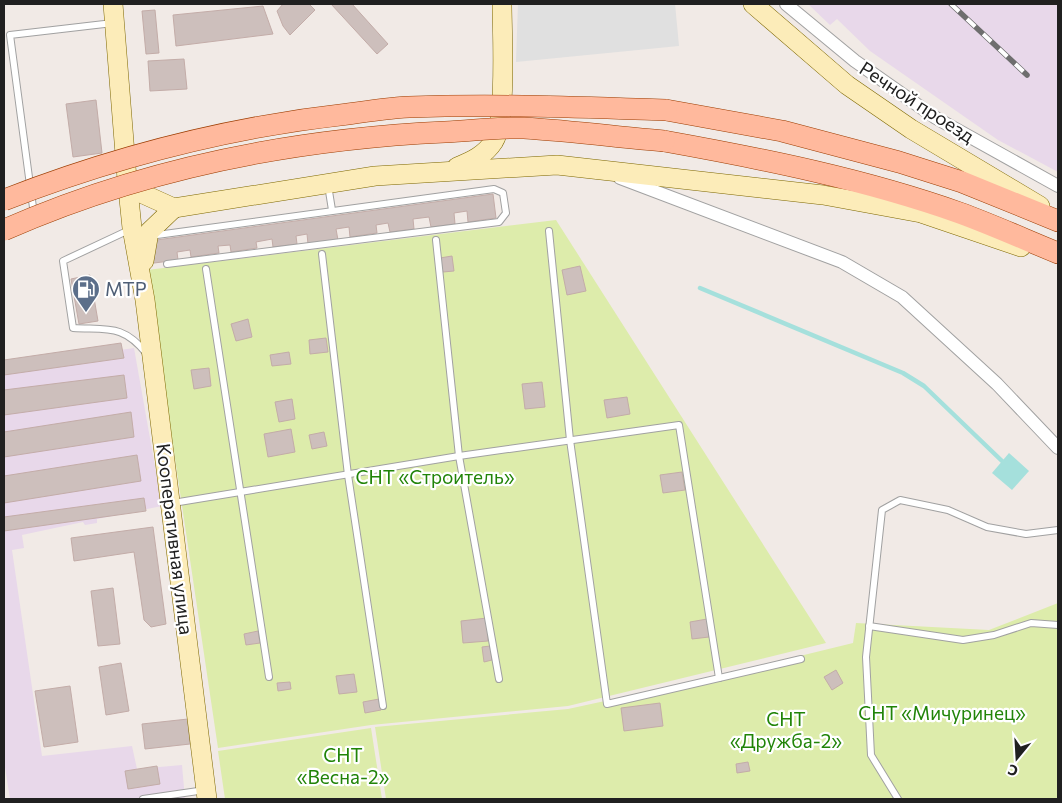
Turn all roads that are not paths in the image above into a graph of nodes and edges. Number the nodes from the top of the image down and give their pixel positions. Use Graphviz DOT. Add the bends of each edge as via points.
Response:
graph roads {
  1 [pos="502,4"];
  2 [pos="753,4"];
  3 [pos="786,4"];
  4 [pos="114,13"];
  5 [pos="596,169"];
  6 [pos="447,171"];
  7 [pos="127,179"];
  8 [pos="328,183"];
  9 [pos="1058,186"];
  10 [pos="4,200"];
  11 [pos="174,208"];
  12 [pos="332,210"];
  13 [pos="1058,219"];
  14 [pos="35,225"];
  15 [pos="132,228"];
  16 [pos="4,230"];
  17 [pos="549,231"];
  18 [pos="157,235"];
  19 [pos="436,240"];
  20 [pos="1058,253"];
  21 [pos="322,254"];
  22 [pos="1058,260"];
  23 [pos="167,264"];
  24 [pos="206,269"];
  25 [pos="142,279"];
  26 [pos="153,362"];
  27 [pos="570,440"];
  28 [pos="1058,448"];
  29 [pos="459,456"];
  30 [pos="348,475"];
  31 [pos="239,492"];
  32 [pos="170,504"];
  33 [pos="1058,530"];
  34 [pos="1058,625"];
  35 [pos="869,626"];
  36 [pos="801,659"];
  37 [pos="269,677"];
  38 [pos="718,678"];
  39 [pos="499,679"];
  40 [pos="384,706"];
  41 [pos="207,794"];
  42 [pos="143,799"];
  43 [pos="898,799"];
  1 -- 6 [label="main road" via="501,118 495,140 477,159"];
  2 -- 13 [label="main road" via="847,85 911,129"];
  3 -- 9 [label="street, Речной проезд" via="855,61 936,118"];
  4 -- 7 [label="main road"];
  4 -- 14 [label="lane" via="10,35"];
  5 -- 6 [label="main road" via="557,165"];
  5 -- 22 [label="main road" via="822,194 921,213"];
  5 -- 28 [label="street" via="842,262 902,297 998,384"];
  6 -- 8 [label="main road"];
  7 -- 11 [label="main road" via="142,194"];
  7 -- 15 [label="main road"];
  8 -- 11 [label="main road"];
  8 -- 12 [label="lane"];
  10 -- 13 [label="main road, bridge" via="118,161 204,137 293,120 407,107 520,106 666,110 782,131 900,162"];
  11 -- 25 [label="main road" via="149,232"];
  12 -- 18 [label="lane"];
  12 -- 23 [label="lane" via="494,189 503,193 506,213 499,222"];
  15 -- 25 [label="main road"];
  15 -- 26 [label="lane" via="63,261 73,328 122,331 137,342"];
  16 -- 20 [label="main road, bridge" via="40,214 134,182 298,146 412,134 523,128 664,141 781,162 961,213"];
  17 -- 27 [label="lane"];
  19 -- 29 [label="lane"];
  21 -- 30 [label="lane"];
  24 -- 31 [label="lane"];
  25 -- 26 [label="main road, Кооперативная улица"];
  26 -- 32 [label="main road, Кооперативная улица"];
  27 -- 29 [label="lane"];
  27 -- 38 [label="lane" via="679,425"];
  27 -- 38 [label="lane" via="607,704"];
  29 -- 30 [label="lane"];
  29 -- 39 [label="lane"];
  30 -- 31 [label="lane"];
  30 -- 40 [label="lane"];
  31 -- 32 [label="lane"];
  31 -- 37 [label="lane"];
  32 -- 41 [label="main road, Кооперативная улица"];
  33 -- 35 [label="lane" via="1026,534 987,528 948,510 900,500 882,510"];
  34 -- 35 [label="lane" via="1031,623 994,636 963,640"];
  35 -- 43 [label="lane" via="866,657 871,755"];
  36 -- 38 [label="lane"];
  41 -- 42 [label="lane"];
}
